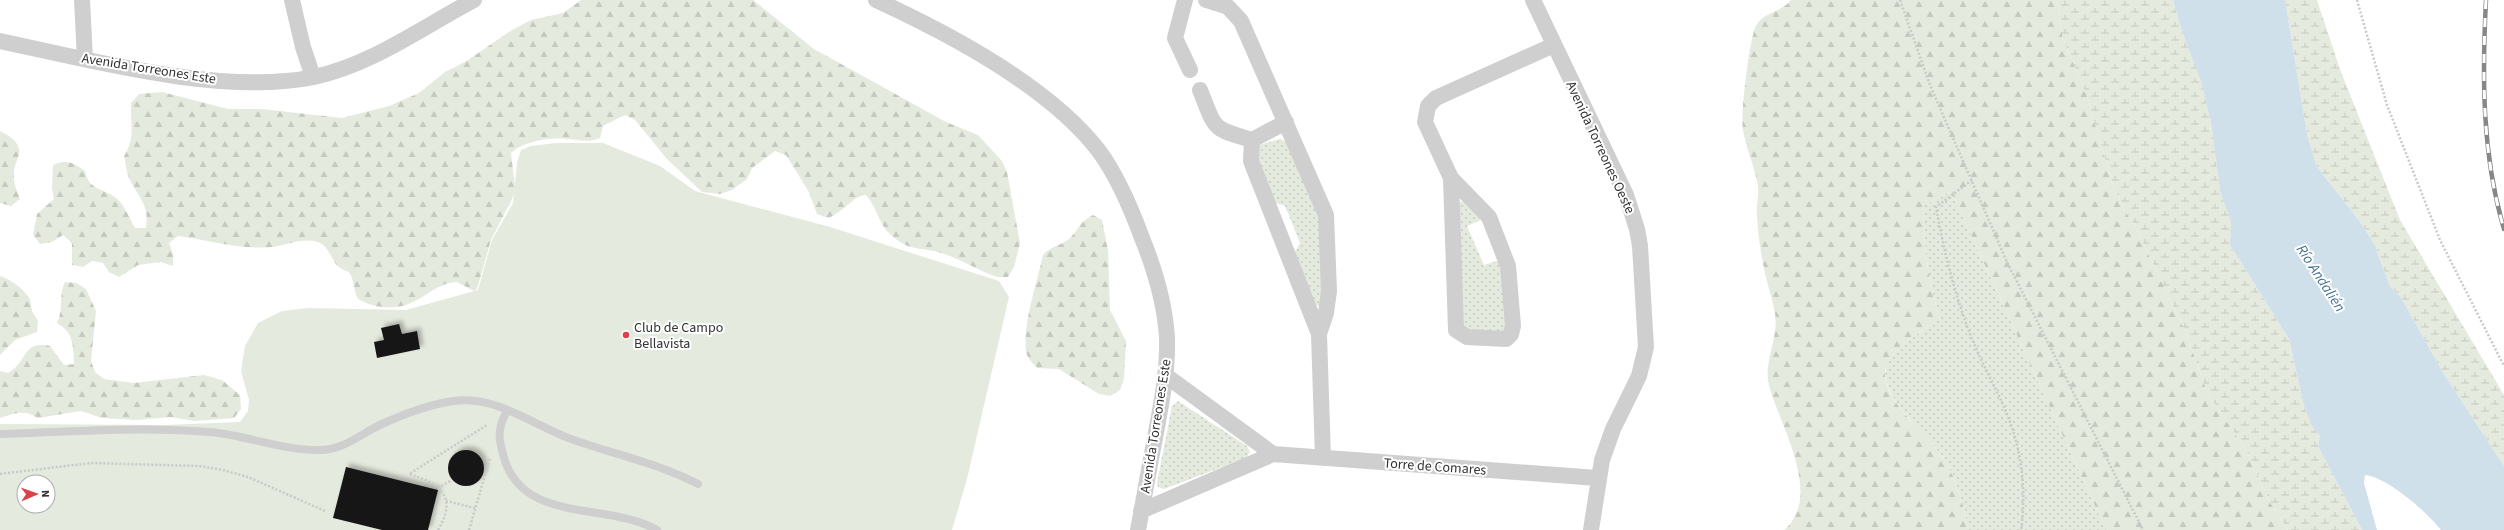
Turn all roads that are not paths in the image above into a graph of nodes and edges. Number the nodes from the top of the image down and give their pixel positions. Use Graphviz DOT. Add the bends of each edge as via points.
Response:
graph roads {
  1 [pos="82,0"];
  2 [pos="292,0"];
  3 [pos="474,0"];
  4 [pos="876,0"];
  5 [pos="1185,0"];
  6 [pos="1206,0"];
  7 [pos="1533,0"];
  8 [pos="0,41"];
  9 [pos="1554,45"];
  10 [pos="85,58"];
  11 [pos="1190,70"];
  12 [pos="313,77"];
  13 [pos="1200,90"];
  14 [pos="1286,122"];
  15 [pos="1252,140"];
  16 [pos="1450,178"];
  17 [pos="1320,334"];
  18 [pos="1165,375"];
  19 [pos="507,411"];
  20 [pos="0,434"];
  21 [pos="1273,454"];
  22 [pos="1323,458"];
  23 [pos="1597,478"];
  24 [pos="698,484"];
  25 [pos="1141,511"];
  26 [pos="657,530"];
  27 [pos="1138,530"];
  28 [pos="1591,530"];
  1 -- 10 [label="street"];
  2 -- 12 [label="street"];
  3 -- 12 [label="street, Avenida Torreones Este" via="383,52 350,66"];
  4 -- 18 [label="street, Avenida Torreones Este" via="930,26 997,66 1062,113 1087,136 1111,169 1135,220 1156,277 1167,338"];
  5 -- 11 [label="street" via="1175,38"];
  6 -- 14 [label="street" via="1228,7 1237,15"];
  7 -- 9 [label="street, Avenida Torreones Oeste"];
  8 -- 10 [label="street, Avenida Torreones Este"];
  9 -- 16 [label="street" via="1436,98 1428,106 1425,122"];
  9 -- 23 [label="street, Avenida Torreones Oeste" via="1626,195 1640,246 1647,331 1645,358 1634,389 1607,443"];
  10 -- 12 [label="street, Avenida Torreones Este" via="161,73 210,79 282,81"];
  13 -- 15 [label="street" via="1218,128"];
  14 -- 15 [label="street"];
  14 -- 17 [label="street" via="1326,215 1329,291"];
  15 -- 17 [label="street" via="1251,161"];
  16 -- 16 [label="street" via="1456,330 1467,337 1506,339 1511,334 1513,326 1506,257 1489,217"];
  17 -- 22 [label="street"];
  18 -- 21 [label="street"];
  18 -- 25 [label="street, Avenida Torreones Este"];
  19 -- 20 [label="lane" via="494,404 478,401 447,402 387,422 341,446 321,450 289,448 209,432 148,430"];
  19 -- 24 [label="lane" via="569,438 666,470"];
  19 -- 26 [label="lane" via="498,431 508,472 519,488 550,503 628,519"];
  21 -- 22 [label="street, Torre de Comares"];
  21 -- 25 [label="street, Torre de Comares"];
  22 -- 23 [label="street, Torre de Comares"];
  23 -- 28 [label="street, Avenida Torreones Oeste"];
  25 -- 27 [label="street, Avenida Torreones Este"];
}
